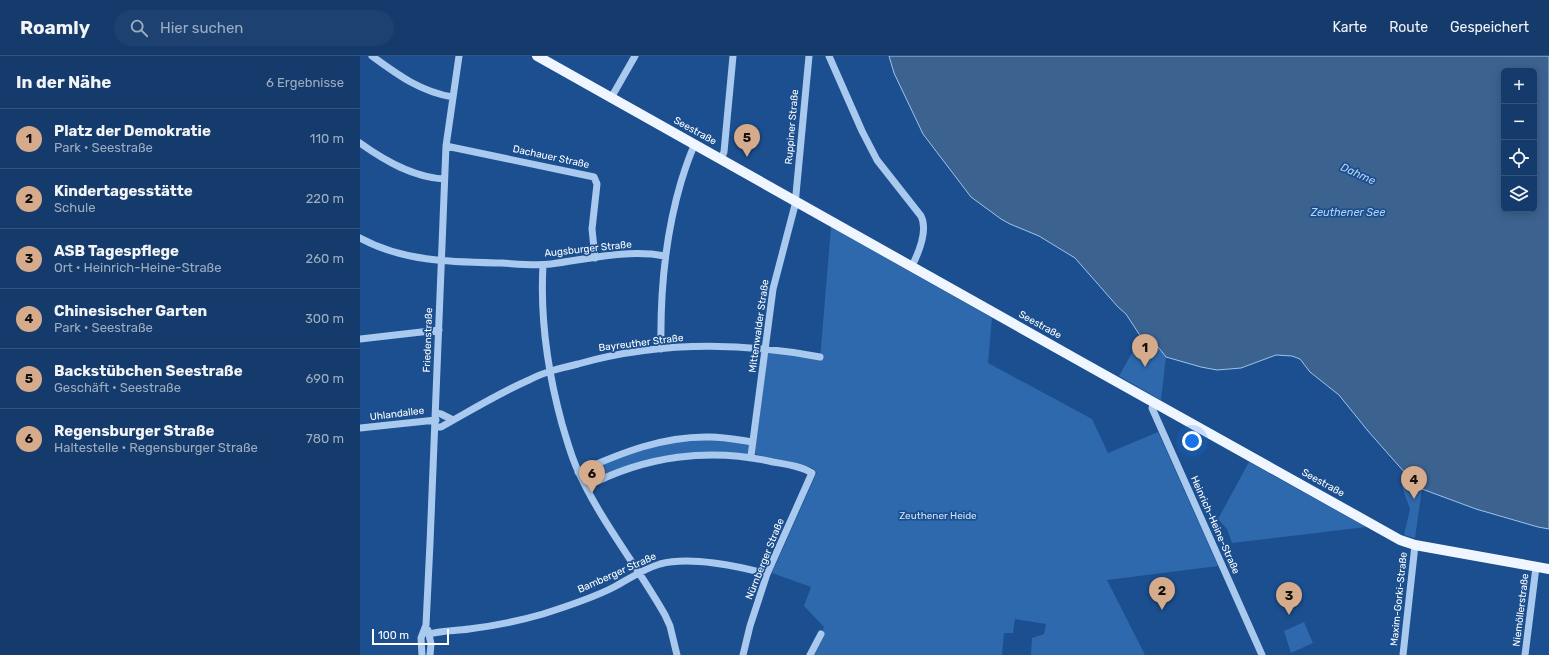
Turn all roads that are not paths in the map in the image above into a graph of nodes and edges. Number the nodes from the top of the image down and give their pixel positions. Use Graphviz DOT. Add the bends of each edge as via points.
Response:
graph roads {
  1 [pos="372,56"];
  2 [pos="459,56"];
  3 [pos="538,56"];
  4 [pos="635,56"];
  5 [pos="733,56"];
  6 [pos="809,56"];
  7 [pos="829,56"];
  8 [pos="453,97"];
  9 [pos="611,98"];
  10 [pos="360,143"];
  11 [pos="694,144"];
  12 [pos="446,146"];
  13 [pos="721,159"];
  14 [pos="444,179"];
  15 [pos="795,201"];
  16 [pos="360,238"];
  17 [pos="665,256"];
  18 [pos="595,258"];
  19 [pos="441,261"];
  20 [pos="543,265"];
  21 [pos="912,266"];
  22 [pos="438,330"];
  23 [pos="360,339"];
  24 [pos="661,349"];
  25 [pos="765,349"];
  26 [pos="820,357"];
  27 [pos="550,371"];
  28 [pos="1154,403"];
  29 [pos="436,420"];
  30 [pos="453,420"];
  31 [pos="360,428"];
  32 [pos="753,442"];
  33 [pos="751,456"];
  34 [pos="578,472"];
  35 [pos="586,487"];
  36 [pos="1415,545"];
  37 [pos="1536,567"];
  38 [pos="1549,569"];
  39 [pos="639,573"];
  40 [pos="767,574"];
  41 [pos="426,625"];
  42 [pos="430,634"];
  43 [pos="821,634"];
  44 [pos="422,655"];
  45 [pos="430,655"];
  46 [pos="677,655"];
  47 [pos="743,655"];
  48 [pos="810,655"];
  49 [pos="1262,655"];
  50 [pos="1403,655"];
  51 [pos="1525,655"];
  1 -- 8 [label="street" via="414,85"];
  2 -- 8 [label="street, Friedenstraße"];
  3 -- 9 [label="main road, Seestraße"];
  4 -- 9 [label="street"];
  5 -- 13 [label="street" via="724,152"];
  6 -- 15 [label="street, Ruppiner Straße"];
  7 -- 21 [label="street" via="873,152 924,222 919,248"];
  8 -- 12 [label="street, Friedenstraße"];
  9 -- 11 [label="main road, Seestraße"];
  10 -- 14 [label="street" via="396,166"];
  11 -- 13 [label="main road, Seestraße"];
  11 -- 17 [label="street" via="675,205"];
  12 -- 14 [label="street, Friedenstraße"];
  12 -- 18 [label="street, Dachauer Straße" via="594,177 596,184 592,229"];
  13 -- 15 [label="main road, Seestraße"];
  14 -- 19 [label="street, Friedenstraße"];
  15 -- 21 [label="main road, Seestraße"];
  15 -- 25 [label="street, Mittenwalder Straße" via="773,289"];
  16 -- 19 [label="street, Augsburger Straße" via="399,254"];
  17 -- 18 [label="street, Augsburger Straße" via="624,254"];
  17 -- 24 [label="street"];
  18 -- 20 [label="street, Augsburger Straße"];
  19 -- 20 [label="street, Augsburger Straße"];
  19 -- 22 [label="street, Friedenstraße"];
  20 -- 27 [label="street" via="542,307"];
  21 -- 28 [label="main road, Seestraße"];
  22 -- 23 [label="street"];
  22 -- 29 [label="street, Friedenstraße"];
  24 -- 25 [label="street, Bayreuther Straße" via="721,346"];
  24 -- 27 [label="street, Bayreuther Straße" via="610,356"];
  25 -- 26 [label="street, Bayreuther Straße" via="786,350"];
  25 -- 32 [label="street, Mittenwalder Straße"];
  27 -- 30 [label="street, Bayreuther Straße"];
  27 -- 34 [label="street" via="561,420"];
  28 -- 36 [label="main road, Seestraße" via="1395,537"];
  28 -- 49 [label="street, Heinrich-Heine-Straße" via="1152,408"];
  29 -- 30 [label="street" via="442,414"];
  29 -- 30 [label="street, Bayreuther Straße" via="441,427"];
  29 -- 31 [label="street, Uhlandallee"];
  29 -- 41 [label="street, Friedenstraße"];
  32 -- 33 [label="street, Mittenwalder Straße"];
  32 -- 34 [label="street" via="710,437 659,442 638,447"];
  33 -- 35 [label="street" via="698,454 647,462"];
  33 -- 40 [label="street, Nürnberger Straße" via="812,473"];
  34 -- 35 [label="street"];
  35 -- 39 [label="street"];
  36 -- 37 [label="main road, Seestraße"];
  36 -- 50 [label="street, Maxim-Gorki-Straße"];
  37 -- 38 [label="main road, Seestraße"];
  37 -- 51 [label="street, Niemöllerstraße"];
  39 -- 40 [label="street, Bamberger Straße" via="660,564 692,561"];
  39 -- 42 [label="street, Bamberger Straße" via="596,596 542,614 470,629"];
  39 -- 46 [label="street" via="669,624"];
  40 -- 47 [label="street, Nürnberger Straße"];
  41 -- 42 [label="street, Friedenstraße"];
  41 -- 44 [label="street, Friedenstraße" via="421,638"];
  42 -- 45 [label="street, Friedenstraße"];
  43 -- 48 [label="street"];
}
